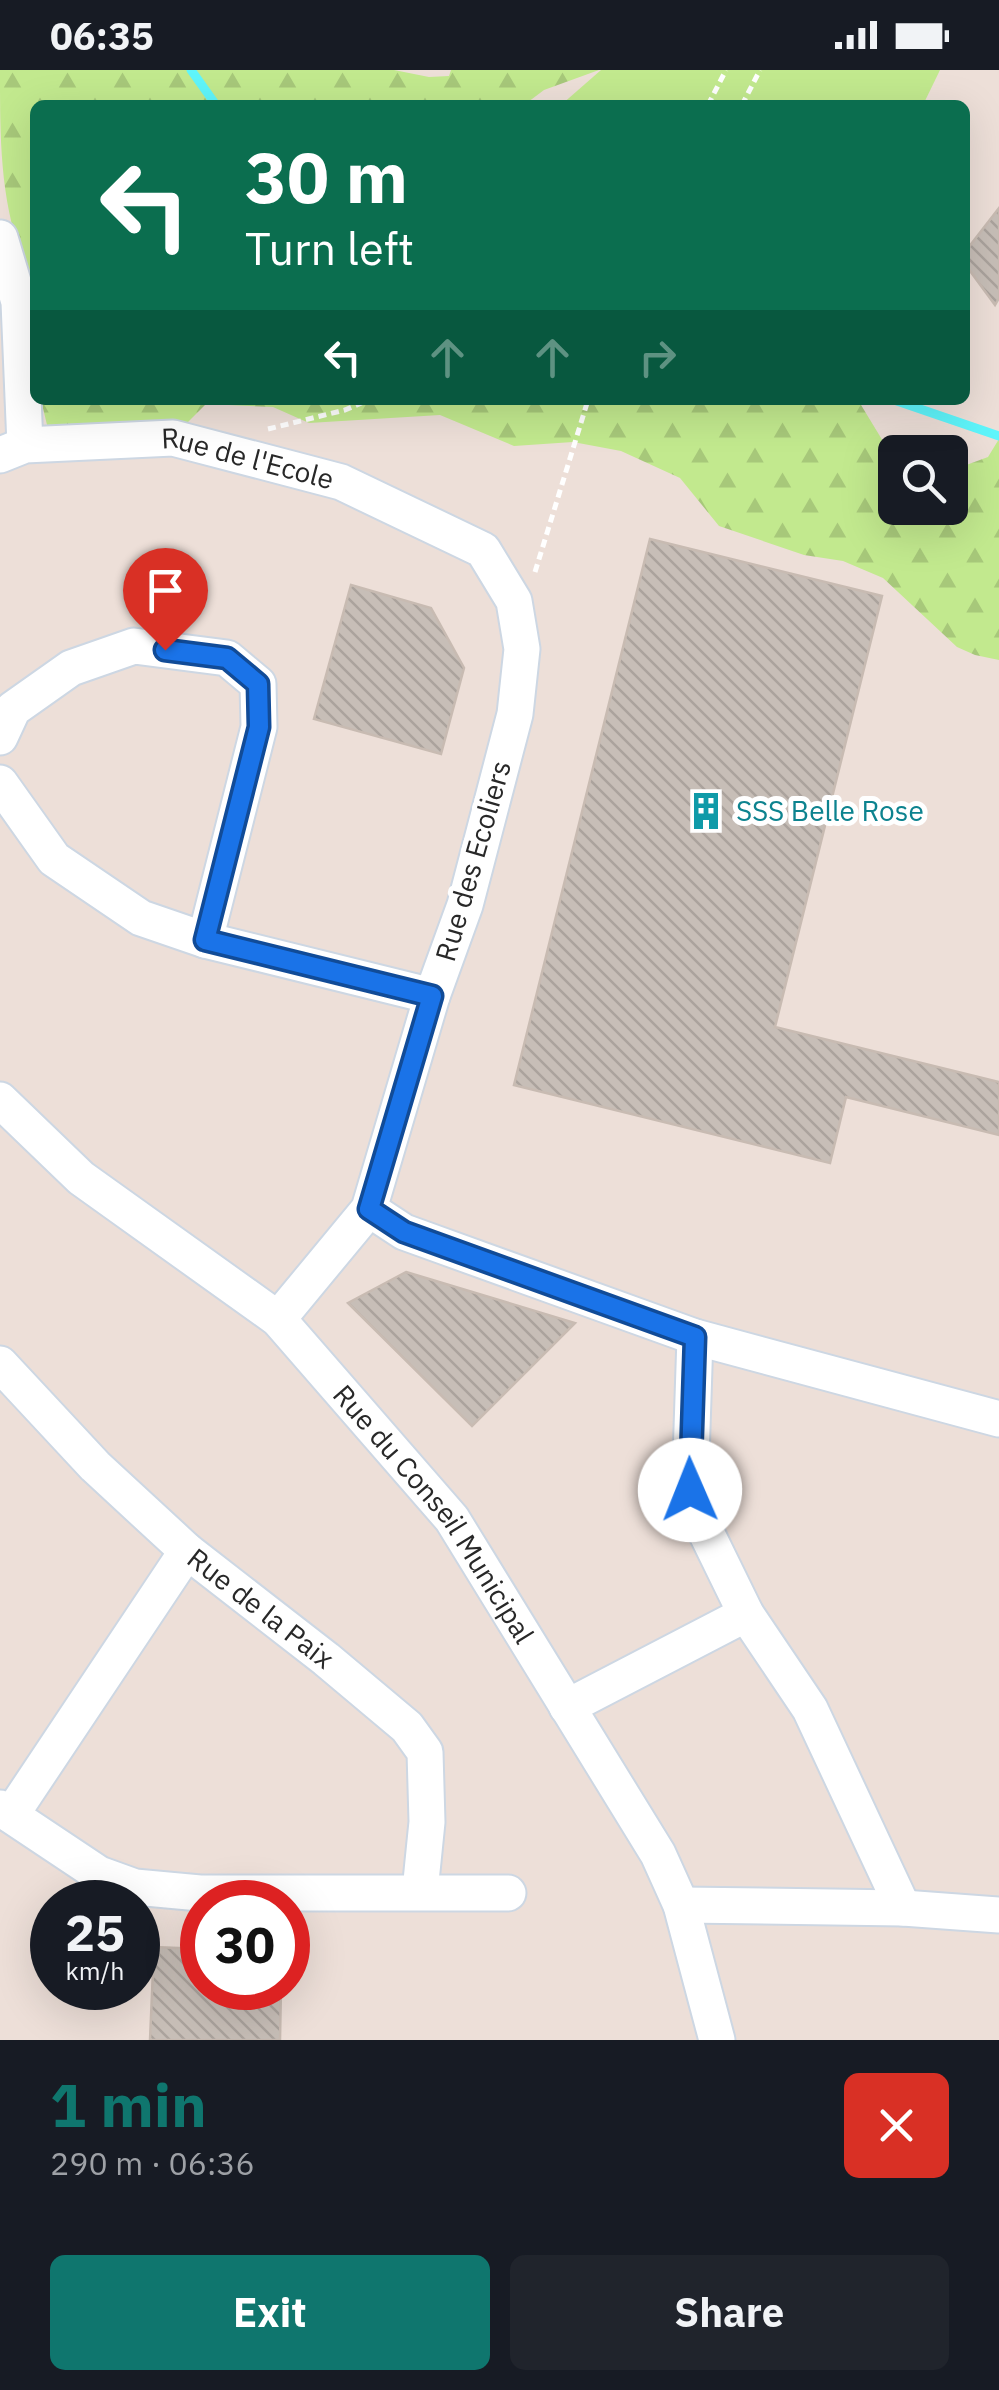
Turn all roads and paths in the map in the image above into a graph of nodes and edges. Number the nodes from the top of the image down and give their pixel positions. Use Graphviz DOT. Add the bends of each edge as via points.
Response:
graph roads {
  1 [pos="726,70"];
  2 [pos="760,70"];
  3 [pos="711,100"];
  4 [pos="745,100"];
  5 [pos="0,238"];
  6 [pos="357,405"];
  7 [pos="586,405"];
  8 [pos="256,432"];
  9 [pos="12,450"];
  10 [pos="483,550"];
  11 [pos="518,628"];
  12 [pos="0,737"];
  13 [pos="0,783"];
  14 [pos="205,940"];
  15 [pos="432,996"];
  16 [pos="0,1100"];
  17 [pos="369,1209"];
  18 [pos="278,1319"];
  19 [pos="695,1337"];
  20 [pos="0,1364"];
  21 [pos="999,1420"];
  22 [pos="187,1551"];
  23 [pos="746,1614"];
  24 [pos="568,1707"];
  25 [pos="5,1812"];
  26 [pos="420,1892"];
  27 [pos="508,1893"];
  28 [pos="680,1905"];
  29 [pos="902,1908"];
  30 [pos="999,1915"];
  31 [pos="717,2040"];
  1 -- 3 [label="path"];
  2 -- 4 [label="path"];
  5 -- 9 [label="street" via="18,302"];
  6 -- 8 [label="path"];
  7 -- 11 [label="path"];
  9 -- 10 [label="street, Rue de l'Ecole" via="173,438 341,482"];
  10 -- 11 [label="street, Rue des Ecoliers" via="514,600"];
  11 -- 15 [label="street, Rue des Ecoliers" via="515,714 465,905"];
  12 -- 14 [label="street" via="14,709 71,668 134,646 227,658 258,684 259,727"];
  13 -- 14 [label="street" via="54,859 141,918"];
  14 -- 15 [label="street"];
  15 -- 17 [label="street, Rue des Ecoliers"];
  16 -- 18 [label="street, Rue du Conseil Municipal" via="82,1178"];
  17 -- 18 [label="street, Rue des Ecoliers"];
  17 -- 19 [label="street" via="404,1232"];
  18 -- 24 [label="street, Rue du Conseil Municipal" via="452,1518"];
  19 -- 21 [label="street"];
  19 -- 23 [label="street" via="690,1490"];
  20 -- 22 [label="street, Rue de la Paix"];
  22 -- 25 [label="street"];
  22 -- 26 [label="street, Rue de la Paix" via="326,1658 407,1727 425,1752"];
  23 -- 24 [label="street"];
  23 -- 29 [label="street" via="810,1709"];
  24 -- 28 [label="street, Rue du Conseil Municipal" via="658,1854"];
  25 -- 26 [label="street" via="99,1874 135,1888"];
  26 -- 27 [label="street"];
  28 -- 29 [label="street"];
  28 -- 31 [label="street, Rue du Conseil Municipal"];
  29 -- 30 [label="street"];
}
